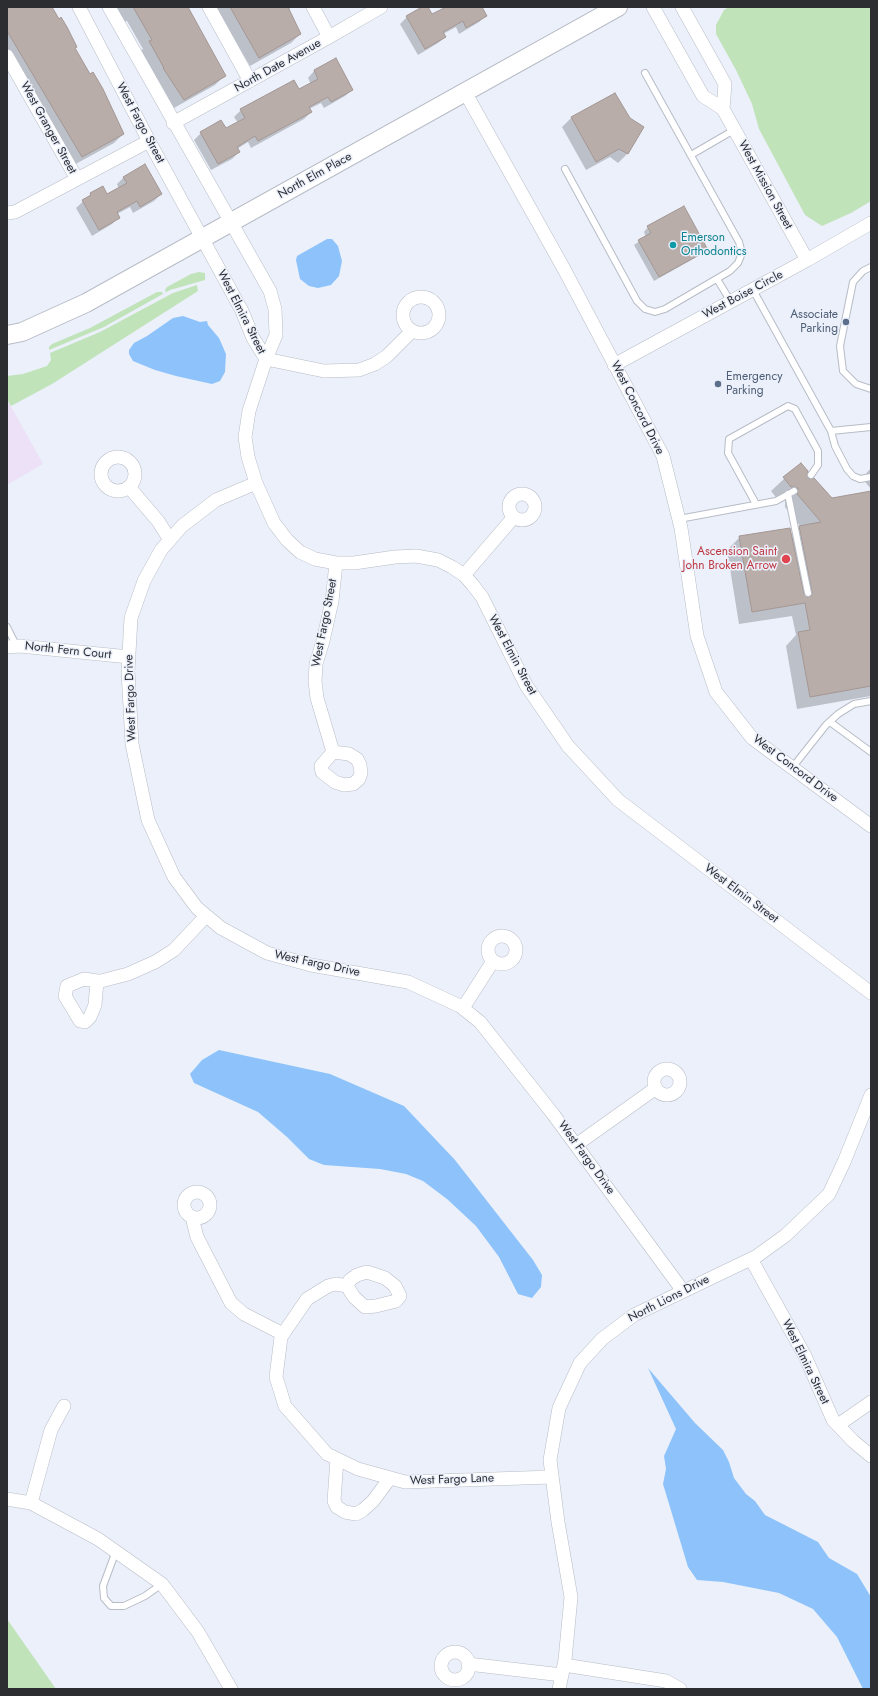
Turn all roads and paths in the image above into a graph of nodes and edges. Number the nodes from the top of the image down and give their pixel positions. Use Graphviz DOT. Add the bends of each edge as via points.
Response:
graph roads {
  1 [pos="79,7"];
  2 [pos="109,7"];
  3 [pos="209,7"];
  4 [pos="313,7"];
  5 [pos="381,7"];
  6 [pos="618,7"];
  7 [pos="653,7"];
  8 [pos="682,7"];
  9 [pos="329,37"];
  10 [pos="7,56"];
  11 [pos="645,73"];
  12 [pos="250,81"];
  13 [pos="465,92"];
  14 [pos="723,109"];
  15 [pos="174,123"];
  16 [pos="734,130"];
  17 [pos="149,141"];
  18 [pos="691,155"];
  19 [pos="565,170"];
  20 [pos="76,179"];
  21 [pos="7,213"];
  22 [pos="231,222"];
  23 [pos="871,223"];
  24 [pos="203,238"];
  25 [pos="807,260"];
  26 [pos="871,267"];
  27 [pos="717,278"];
  28 [pos="753,290"];
  29 [pos="731,302"];
  30 [pos="412,331"];
  31 [pos="7,335"];
  32 [pos="266,359"];
  33 [pos="614,365"];
  34 [pos="871,388"];
  35 [pos="871,427"];
  36 [pos="832,431"];
  37 [pos="811,475"];
  38 [pos="871,477"];
  39 [pos="256,483"];
  40 [pos="129,487"];
  41 [pos="794,491"];
  42 [pos="788,494"];
  43 [pos="756,504"];
  44 [pos="514,518"];
  45 [pos="678,519"];
  46 [pos="170,540"];
  47 [pos="336,563"];
  48 [pos="464,575"];
  49 [pos="808,593"];
  50 [pos="7,627"];
  51 [pos="12,647"];
  52 [pos="129,657"];
  53 [pos="871,701"];
  54 [pos="830,722"];
  55 [pos="333,752"];
  56 [pos="871,752"];
  57 [pos="792,768"];
  58 [pos="871,826"];
  59 [pos="206,916"];
  60 [pos="493,961"];
  61 [pos="97,981"];
  62 [pos="871,993"];
  63 [pos="464,1008"];
  64 [pos="656,1088"];
  65 [pos="871,1095"];
  66 [pos="576,1145"];
  67 [pos="192,1217"];
  68 [pos="751,1259"];
  69 [pos="347,1286"];
  70 [pos="683,1291"];
  71 [pos="283,1334"];
  72 [pos="871,1402"];
  73 [pos="64,1406"];
  74 [pos="838,1425"];
  75 [pos="871,1456"];
  76 [pos="337,1459"];
  77 [pos="552,1477"];
  78 [pos="390,1478"];
  79 [pos="7,1499"];
  80 [pos="31,1504"];
  81 [pos="116,1551"];
  82 [pos="162,1584"];
  83 [pos="468,1664"];
  84 [pos="563,1670"];
  85 [pos="231,1689"];
  86 [pos="559,1689"];
  87 [pos="680,1689"];
  1 -- 17 [label="street, West Fargo Street"];
  2 -- 15 [label="street"];
  3 -- 12 [label="street"];
  4 -- 9 [label="street"];
  5 -- 9 [label="street, North Date Avenue"];
  6 -- 13 [label="main road, North Elm Place"];
  7 -- 14 [label="street, West Mission Street" via="704,96"];
  8 -- 14 [label="street" via="725,84"];
  9 -- 12 [label="street, North Date Avenue"];
  10 -- 20 [label="street, West Granger Street"];
  11 -- 18 [label="lane"];
  12 -- 15 [label="street, North Date Avenue"];
  13 -- 22 [label="main road, North Elm Place"];
  13 -- 33 [label="street, West Concord Drive" via="564,269"];
  14 -- 16 [label="street, West Mission Street"];
  15 -- 22 [label="street"];
  16 -- 18 [label="lane"];
  16 -- 25 [label="street, West Mission Street"];
  17 -- 20 [label="street"];
  17 -- 24 [label="street, West Fargo Street"];
  18 -- 27 [label="lane" via="739,242 742,253 738,263 730,271"];
  19 -- 27 [label="lane" via="637,301 645,310 655,312 664,309"];
  20 -- 21 [label="street" via="15,212"];
  22 -- 24 [label="main road, North Elm Place"];
  22 -- 32 [label="street, West Elmira Street" via="270,291 275,309 276,335"];
  23 -- 25 [label="street, West Boise Circle"];
  24 -- 31 [label="main road, North Elm Place" via="86,303 22,332"];
  24 -- 32 [label="street, West Elmira Street"];
  25 -- 28 [label="street, West Boise Circle"];
  26 -- 34 [label="lane" via="852,282 840,346 843,371 856,384"];
  27 -- 29 [label="lane"];
  28 -- 29 [label="street, West Boise Circle"];
  28 -- 36 [label="lane"];
  29 -- 33 [label="street, West Boise Circle"];
  30 -- 32 [label="street" via="387,356 359,370 324,371"];
  32 -- 39 [label="street, West Elmin Street" via="249,411 245,437"];
  33 -- 45 [label="street, West Concord Drive" via="662,456"];
  35 -- 36 [label="lane"];
  36 -- 38 [label="lane" via="834,446 852,476 860,479"];
  37 -- 43 [label="lane" via="818,465 818,451 795,409 788,406 729,439 728,453"];
  39 -- 46 [label="street, West Fargo Drive" via="216,500 182,526"];
  39 -- 47 [label="street, West Elmin Street" via="274,523 287,540 300,552 315,559"];
  40 -- 46 [label="street" via="158,521"];
  41 -- 42 [label="lane"];
  42 -- 43 [label="lane" via="776,501"];
  42 -- 49 [label="lane"];
  43 -- 45 [label="lane"];
  44 -- 48 [label="street"];
  45 -- 57 [label="street, West Concord Drive" via="697,636 716,692 752,738"];
  46 -- 52 [label="street, West Fargo Drive" via="161,550 138,596 131,618"];
  47 -- 48 [label="street, West Elmin Street" via="416,556 438,560"];
  47 -- 55 [label="street, West Fargo Street" via="332,601 316,664 315,681 317,698"];
  48 -- 62 [label="street, West Elmin Street" via="482,598 526,685 568,746 618,800"];
  50 -- 51 [label="lane"];
  51 -- 52 [label="street, North Fern Court"];
  52 -- 59 [label="street, West Fargo Drive" via="132,744 148,820 174,877"];
  53 -- 54 [label="lane" via="854,704"];
  54 -- 56 [label="lane"];
  54 -- 57 [label="lane"];
  57 -- 58 [label="street, West Concord Drive"];
  59 -- 61 [label="street" via="174,950 155,962 128,974"];
  59 -- 63 [label="street, West Fargo Drive" via="221,928 267,953 408,982"];
  60 -- 63 [label="street"];
  63 -- 66 [label="street, West Fargo Drive" via="480,1022"];
  64 -- 66 [label="street"];
  65 -- 68 [label="street, North Lions Drive" via="828,1194 786,1235"];
  66 -- 70 [label="street, West Fargo Drive"];
  67 -- 71 [label="street" via="197,1237 231,1303 244,1314"];
  68 -- 70 [label="street, North Lions Drive"];
  68 -- 74 [label="street, West Elmira Street" via="805,1356 833,1420"];
  69 -- 71 [label="street, West Fargo Lane" via="328,1286 307,1299"];
  70 -- 77 [label="street, North Lions Drive" via="634,1315 602,1339 580,1363 558,1408 550,1460"];
  71 -- 76 [label="street, West Fargo Lane" via="276,1377 285,1406 327,1454"];
  72 -- 74 [label="street"];
  73 -- 80 [label="street" via="51,1430"];
  74 -- 75 [label="street, West Elmira Street"];
  76 -- 78 [label="street, West Fargo Lane" via="358,1469"];
  76 -- 78 [label="street" via="334,1501 337,1508 345,1512 356,1514 363,1510"];
  77 -- 78 [label="street, West Fargo Lane" via="405,1482"];
  77 -- 84 [label="street, North Lions Drive" via="571,1597"];
  79 -- 80 [label="street"];
  80 -- 81 [label="street"];
  81 -- 82 [label="street"];
  81 -- 82 [label="lane" via="103,1586 104,1598 111,1606 124,1606"];
  82 -- 85 [label="street" via="198,1632"];
  83 -- 84 [label="street"];
  84 -- 86 [label="street, North Lions Drive"];
  84 -- 87 [label="street" via="666,1681"];
}
